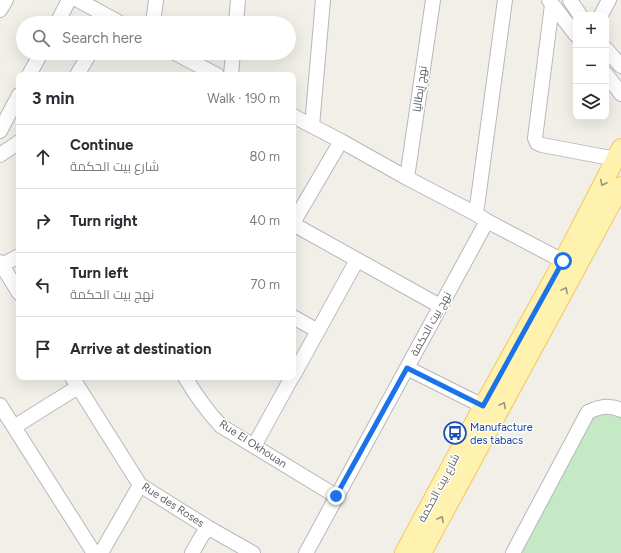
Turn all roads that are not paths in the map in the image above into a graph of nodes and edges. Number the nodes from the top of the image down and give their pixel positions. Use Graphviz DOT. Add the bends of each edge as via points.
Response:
graph roads {
  1 [pos="6,0"];
  2 [pos="69,0"];
  3 [pos="78,0"];
  4 [pos="156,0"];
  5 [pos="238,0"];
  6 [pos="323,0"];
  7 [pos="433,0"];
  8 [pos="505,0"];
  9 [pos="570,0"];
  10 [pos="609,0"];
  11 [pos="551,2"];
  12 [pos="0,10"];
  13 [pos="578,12"];
  14 [pos="603,12"];
  15 [pos="61,16"];
  16 [pos="105,16"];
  17 [pos="154,16"];
  18 [pos="237,16"];
  19 [pos="573,31"];
  20 [pos="609,52"];
  21 [pos="37,60"];
  22 [pos="86,60"];
  23 [pos="187,60"];
  24 [pos="232,60"];
  25 [pos="621,66"];
  26 [pos="31,72"];
  27 [pos="79,72"];
  28 [pos="208,72"];
  29 [pos="231,72"];
  30 [pos="609,78"];
  31 [pos="621,94"];
  32 [pos="16,101"];
  33 [pos="296,118"];
  34 [pos="312,126"];
  35 [pos="0,131"];
  36 [pos="341,141"];
  37 [pos="16,144"];
  38 [pos="618,154"];
  39 [pos="0,155"];
  40 [pos="407,178"];
  41 [pos="621,186"];
  42 [pos="482,217"];
  43 [pos="296,218"];
  44 [pos="296,225"];
  45 [pos="16,258"];
  46 [pos="357,260"];
  47 [pos="563,261"];
  48 [pos="1,265"];
  49 [pos="16,288"];
  50 [pos="440,306"];
  51 [pos="296,319"];
  52 [pos="318,331"];
  53 [pos="407,368"];
  54 [pos="296,371"];
  55 [pos="189,380"];
  56 [pos="291,380"];
  57 [pos="75,382"];
  58 [pos="0,405"];
  59 [pos="483,406"];
  60 [pos="621,410"];
  61 [pos="14,427"];
  62 [pos="254,446"];
  63 [pos="140,485"];
  64 [pos="336,496"];
  65 [pos="207,526"];
  66 [pos="94,553"];
  67 [pos="101,553"];
  68 [pos="192,553"];
  69 [pos="253,553"];
  70 [pos="306,553"];
  71 [pos="404,553"];
  72 [pos="422,553"];
  73 [pos="513,553"];
  1 -- 12 [label="street"];
  2 -- 15 [label="street"];
  3 -- 16 [label="street"];
  4 -- 17 [label="street"];
  5 -- 18 [label="street"];
  6 -- 34 [label="street"];
  7 -- 40 [label="street, نهج إيطاليا"];
  8 -- 42 [label="street"];
  9 -- 13 [label="street"];
  10 -- 14 [label="street"];
  11 -- 19 [label="street"];
  11 -- 38 [label="street" via="535,138 537,143"];
  20 -- 25 [label="street"];
  21 -- 26 [label="street"];
  22 -- 27 [label="street"];
  23 -- 28 [label="street"];
  24 -- 29 [label="street"];
  30 -- 31 [label="street"];
  32 -- 35 [label="street"];
  33 -- 34 [label="street"];
  34 -- 36 [label="street"];
  36 -- 40 [label="street"];
  36 -- 43 [label="street"];
  37 -- 39 [label="street"];
  38 -- 47 [label="main road, شارع بيت الحكمة, one-way"];
  40 -- 42 [label="street"];
  72 -- 41 [label="main road, شارع بيت الحكمة, one-way"];
  42 -- 47 [label="street"];
  42 -- 50 [label="street, نهج بيت الحكمة"];
  44 -- 46 [label="street"];
  45 -- 48 [label="street"];
  46 -- 50 [label="street"];
  46 -- 52 [label="street"];
  47 -- 59 [label="main road, شارع بيت الحكمة"];
  48 -- 49 [label="street"];
  50 -- 53 [label="street, نهج بيت الحكمة"];
  51 -- 52 [label="street"];
  52 -- 54 [label="street"];
  53 -- 59 [label="street"];
  53 -- 64 [label="street, نهج بيت الحكمة"];
  55 -- 62 [label="street, Rue El Okhouan" via="220,426"];
  56 -- 62 [label="street"];
  57 -- 61 [label="street"];
  57 -- 63 [label="street, Rue des Roses"];
  58 -- 61 [label="street"];
  59 -- 71 [label="main road, شارع بيت الحكمة"];
  60 -- 73 [label="street" via="601,407 588,412"];
  61 -- 66 [label="street"];
  62 -- 64 [label="street, Rue El Okhouan"];
  63 -- 65 [label="street, Rue des Roses"];
  63 -- 67 [label="street"];
  64 -- 70 [label="street, نهج بيت الحكمة"];
  65 -- 68 [label="street"];
  65 -- 69 [label="street, Rue des Roses"];
}
